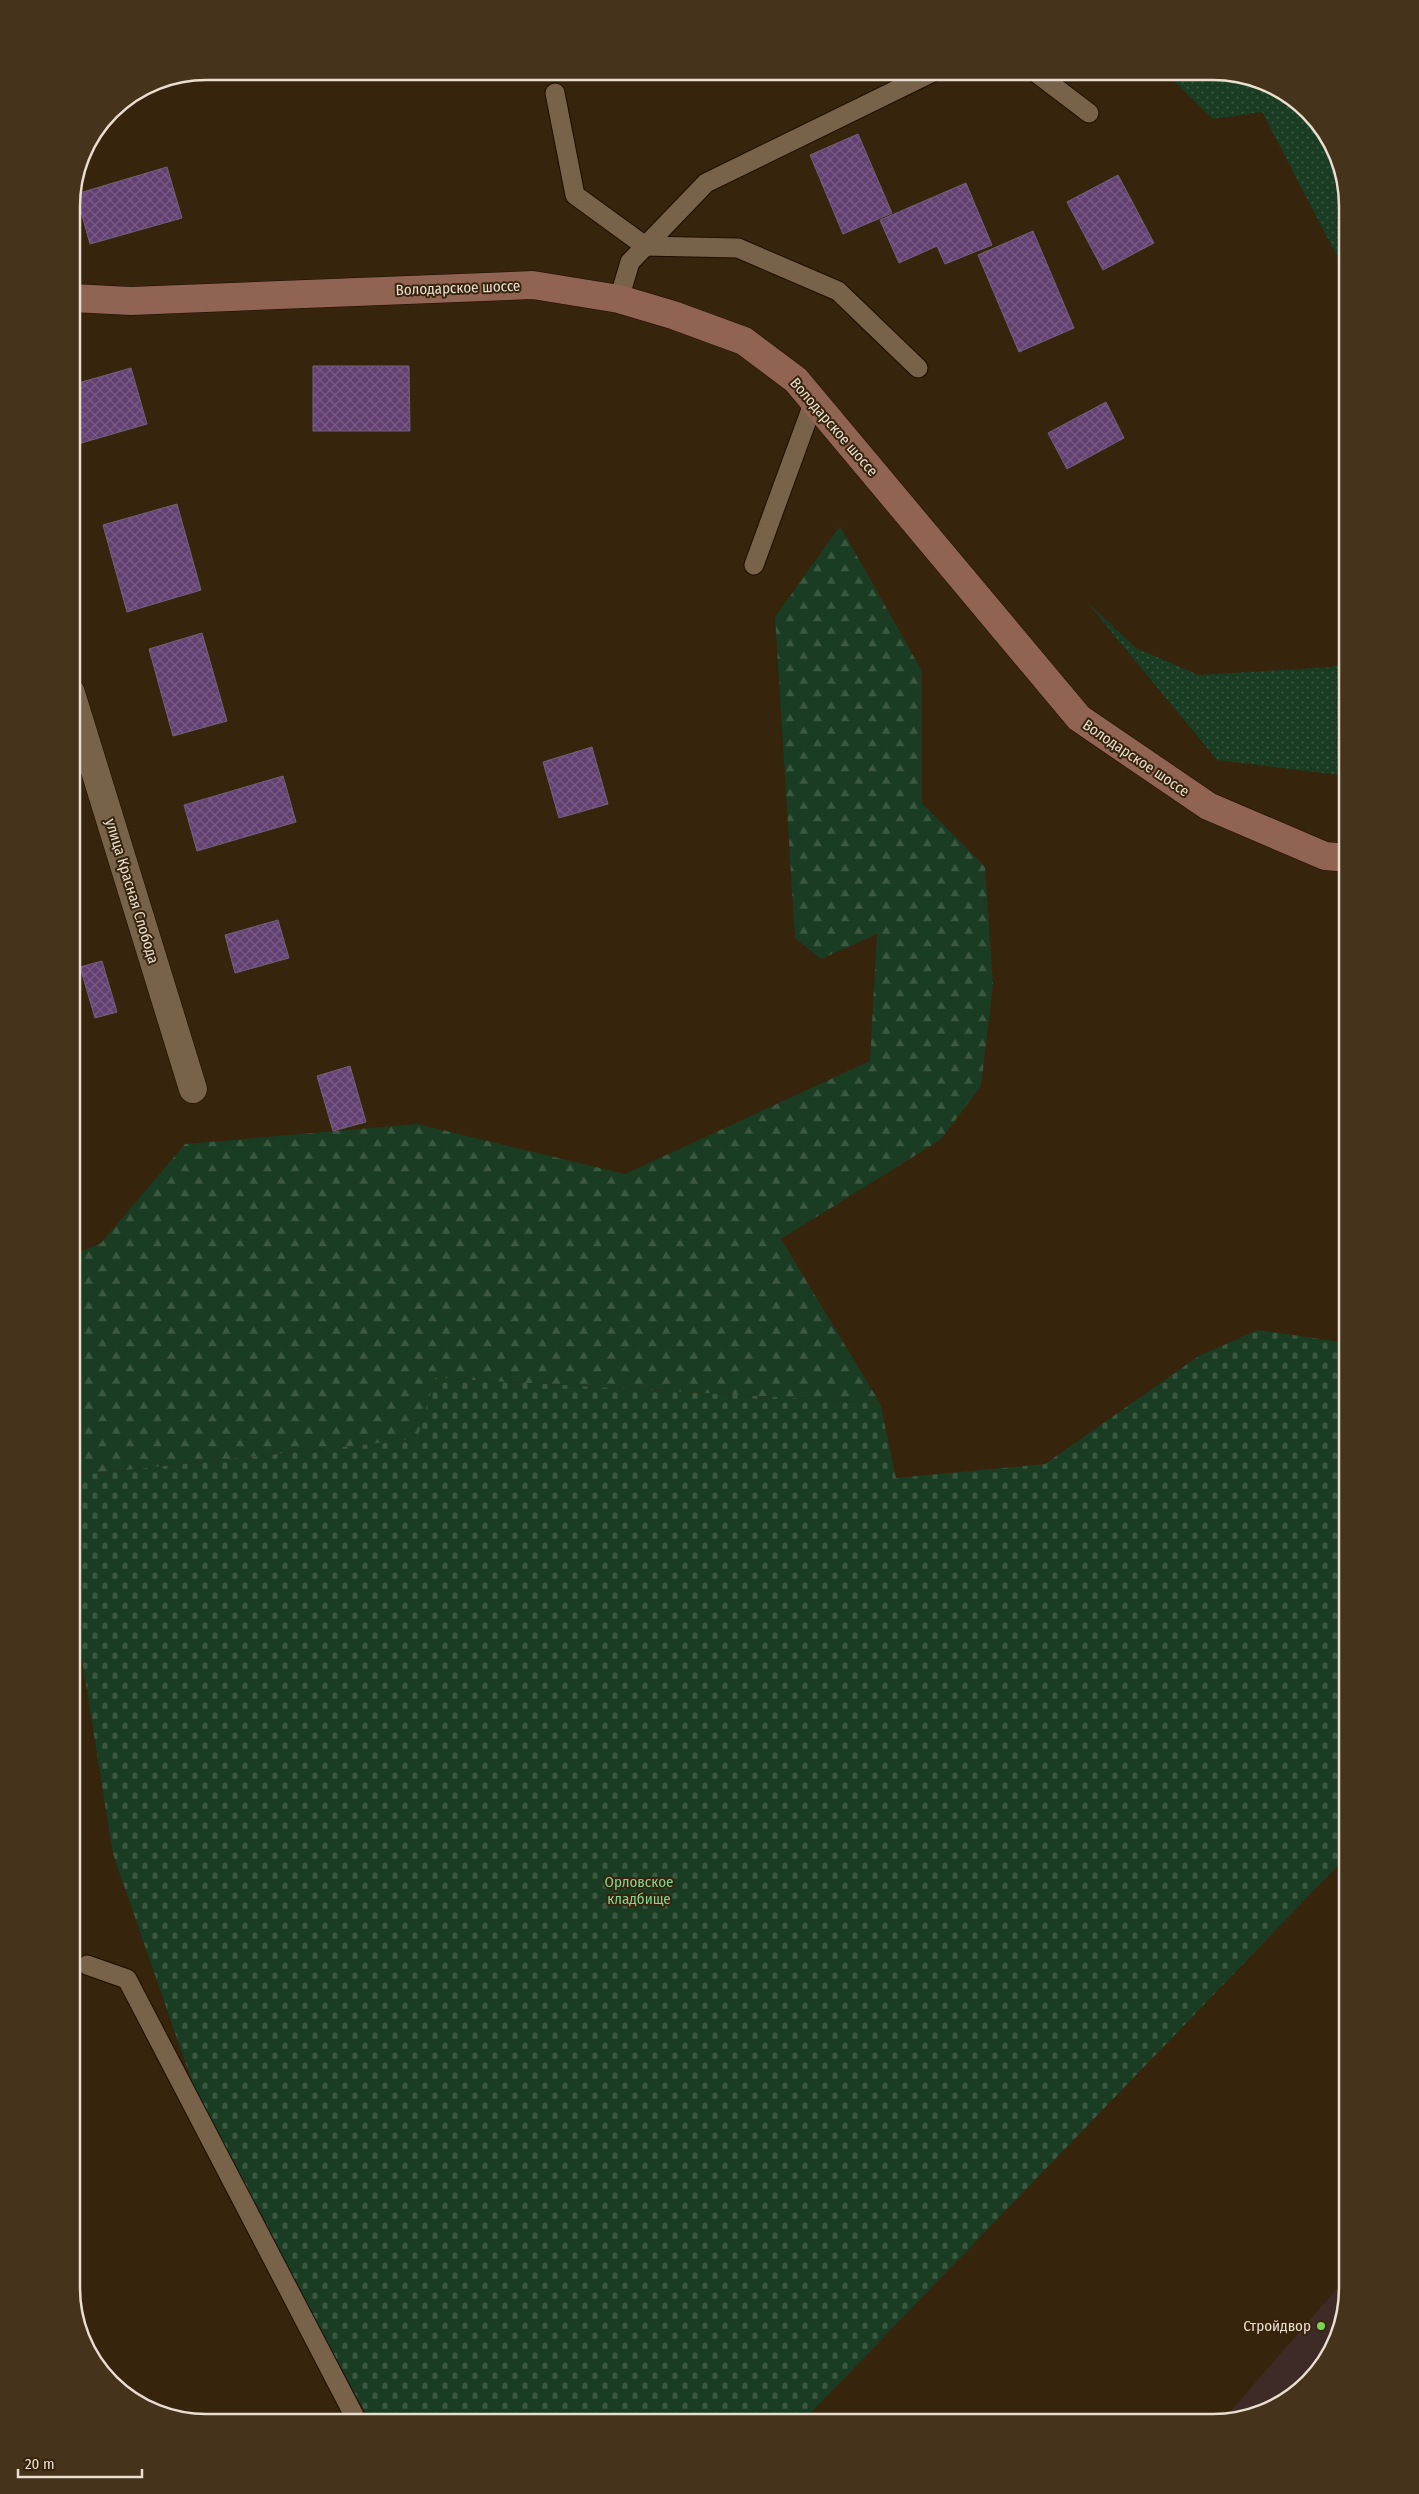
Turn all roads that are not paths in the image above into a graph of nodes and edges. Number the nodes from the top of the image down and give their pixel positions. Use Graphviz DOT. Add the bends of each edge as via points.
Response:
graph roads {
  1 [pos="918,80"];
  2 [pos="1046,80"];
  3 [pos="555,93"];
  4 [pos="1089,113"];
  5 [pos="645,246"];
  6 [pos="80,298"];
  7 [pos="619,299"];
  8 [pos="918,368"];
  9 [pos="814,401"];
  10 [pos="754,565"];
  11 [pos="80,719"];
  12 [pos="1339,857"];
  13 [pos="193,1089"];
  14 [pos="86,1965"];
  15 [pos="354,2414"];
  1 -- 5 [label="lane" via="706,183"];
  2 -- 4 [label="lane"];
  3 -- 5 [label="lane" via="575,195"];
  5 -- 7 [label="lane" via="630,262"];
  5 -- 8 [label="lane" via="738,248 838,291"];
  6 -- 7 [label="main road, Володарское шоссе" via="131,301 533,285"];
  7 -- 9 [label="main road, Володарское шоссе" via="744,341 796,380"];
  9 -- 10 [label="lane"];
  9 -- 12 [label="main road, Володарское шоссе" via="1079,718 1208,806 1325,856"];
  11 -- 13 [label="street, улица Красная Слобода"];
  14 -- 15 [label="lane" via="126,1979"];
}
